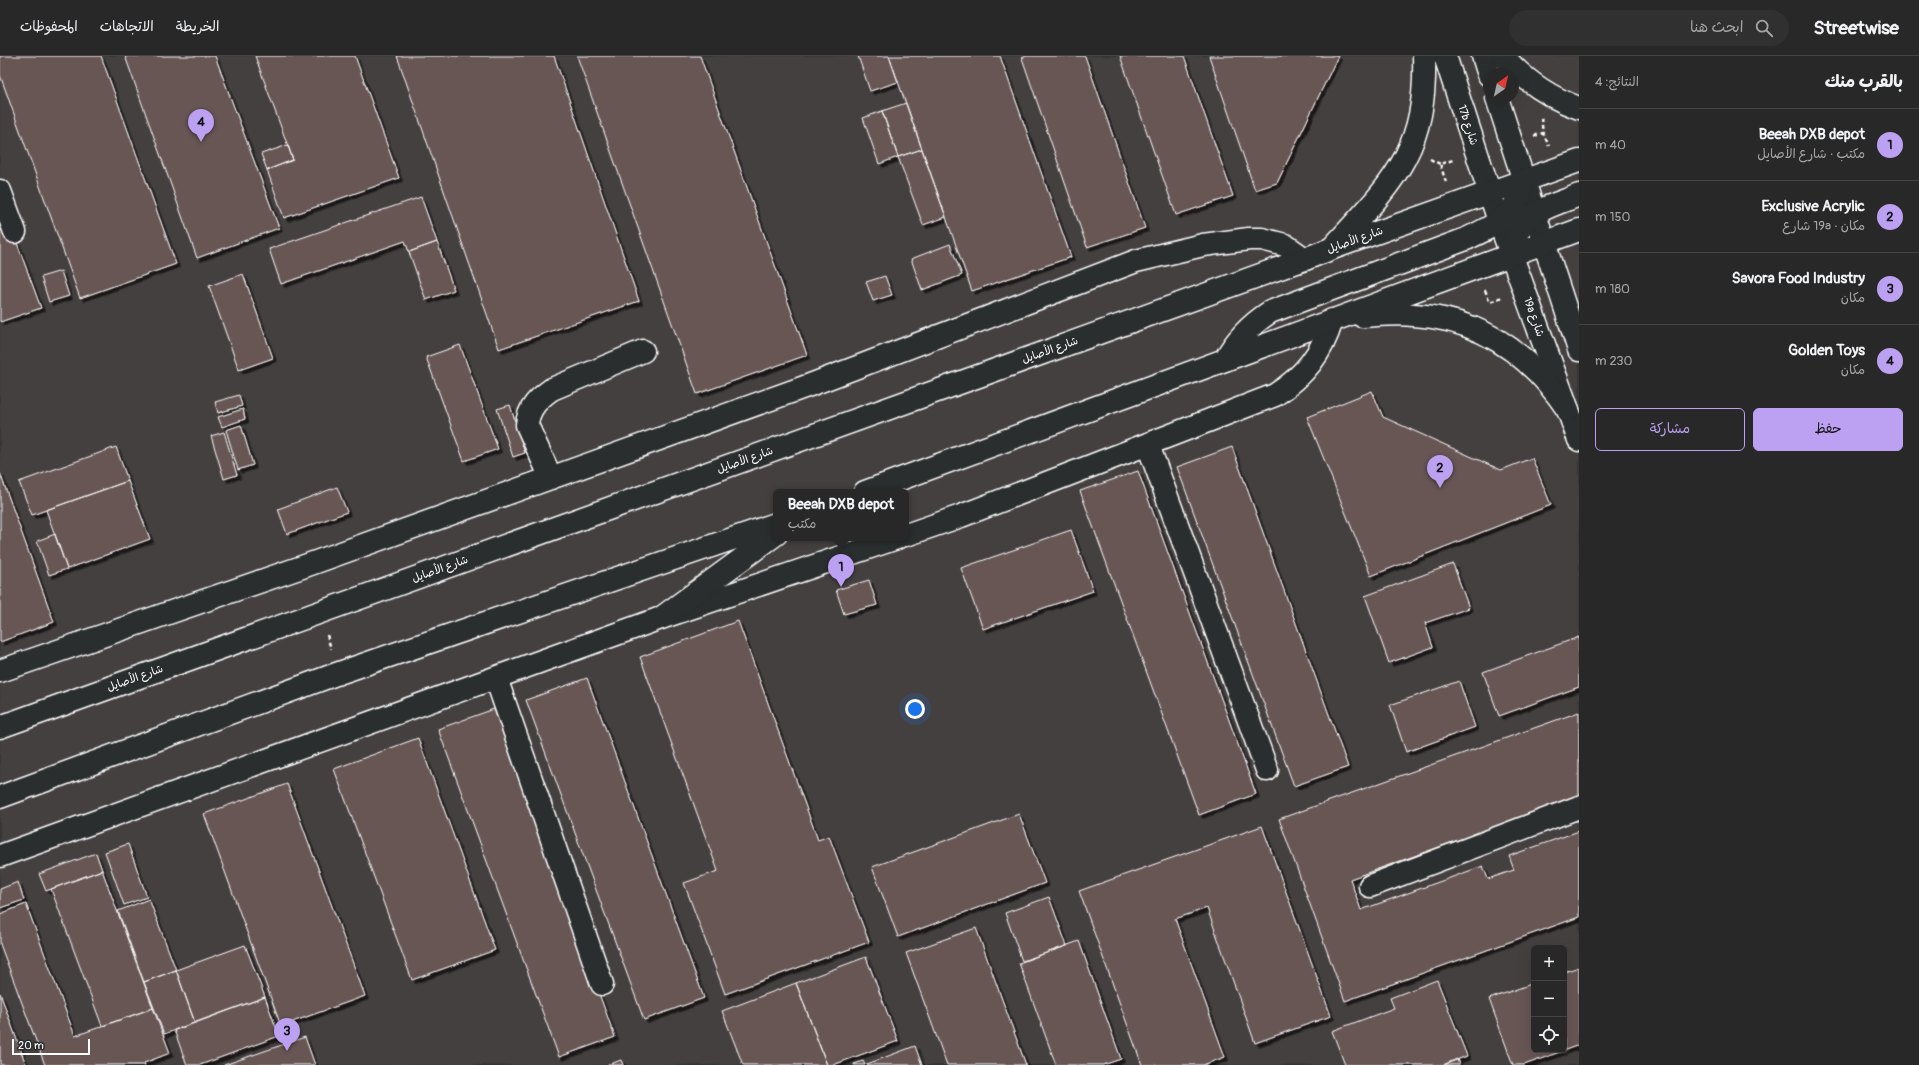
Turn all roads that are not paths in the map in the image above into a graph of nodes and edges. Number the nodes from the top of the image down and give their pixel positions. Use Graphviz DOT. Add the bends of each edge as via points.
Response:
graph roads {
  1 [pos="1424,56"];
  2 [pos="1445,56"];
  3 [pos="1483,56"];
  4 [pos="1503,56"];
  5 [pos="1487,68"];
  6 [pos="1498,104"];
  7 [pos="1579,108"];
  8 [pos="1579,161"];
  9 [pos="1523,181"];
  10 [pos="0,191"];
  11 [pos="1490,193"];
  12 [pos="1579,195"];
  13 [pos="1534,213"];
  14 [pos="1499,221"];
  15 [pos="1579,230"];
  16 [pos="15,232"];
  17 [pos="1544,243"];
  18 [pos="1333,248"];
  19 [pos="1512,254"];
  20 [pos="1305,259"];
  21 [pos="1335,319"];
  22 [pos="1579,350"];
  23 [pos="643,351"];
  24 [pos="1225,360"];
  25 [pos="1568,410"];
  26 [pos="1579,440"];
  27 [pos="1148,445"];
  28 [pos="551,478"];
  29 [pos="873,489"];
  30 [pos="773,525"];
  31 [pos="909,534"];
  32 [pos="773,536"];
  33 [pos="888,541"];
  34 [pos="661,618"];
  35 [pos="0,671"];
  36 [pos="496,678"];
  37 [pos="0,727"];
  38 [pos="1267,770"];
  39 [pos="0,797"];
  40 [pos="1579,807"];
  41 [pos="0,856"];
  42 [pos="1370,886"];
  43 [pos="602,984"];
  1 -- 18 [label="main road" via="1423,106 1411,146 1384,192"];
  2 -- 11 [label="main road, 17b شارع"];
  3 -- 5 [label="main road"];
  4 -- 7 [label="main road" via="1534,86 1560,102"];
  6 -- 9 [label="main road"];
  8 -- 9 [label="main road"];
  9 -- 11 [label="main road, شارع الأصايل"];
  9 -- 13 [label="main road"];
  9 -- 14 [label="main road" via="1519,200 1511,212"];
  10 -- 16 [label="main road"];
  11 -- 14 [label="main road, 19a شارع"];
  11 -- 18 [label="main road, شارع الأصايل"];
  12 -- 13 [label="main road"];
  13 -- 17 [label="main road"];
  13 -- 19 [label="main road" via="1520,226"];
  14 -- 19 [label="main road, 19a شارع"];
  14 -- 24 [label="main road" via="1466,239 1270,312 1244,332"];
  15 -- 17 [label="main road"];
  17 -- 19 [label="main road"];
  17 -- 22 [label="main road"];
  18 -- 20 [label="main road, شارع الأصايل"];
  19 -- 21 [label="main road"];
  19 -- 25 [label="main road, 19a شارع"];
  20 -- 28 [label="main road" via="1296,251 1279,243 1249,239 1203,245 1136,261 810,385"];
  20 -- 37 [label="main road, شارع الأصايل"];
  21 -- 24 [label="main road"];
  21 -- 25 [label="main road" via="1414,315 1463,324 1487,334 1525,358 1555,391"];
  21 -- 27 [label="main road" via="1320,350 1304,372 1288,386 1260,401"];
  23 -- 28 [label="main road" via="552,389 534,404 527,425"];
  24 -- 29 [label="main road"];
  25 -- 26 [label="main road, 19a شارع"];
  27 -- 31 [label="main road"];
  27 -- 38 [label="main road"];
  28 -- 35 [label="main road"];
  30 -- 39 [label="main road" via="339,673"];
  32 -- 34 [label="main road"];
  33 -- 34 [label="main road"];
  34 -- 36 [label="main road"];
  36 -- 41 [label="main road"];
  36 -- 43 [label="main road"];
  40 -- 42 [label="main road"];
}
